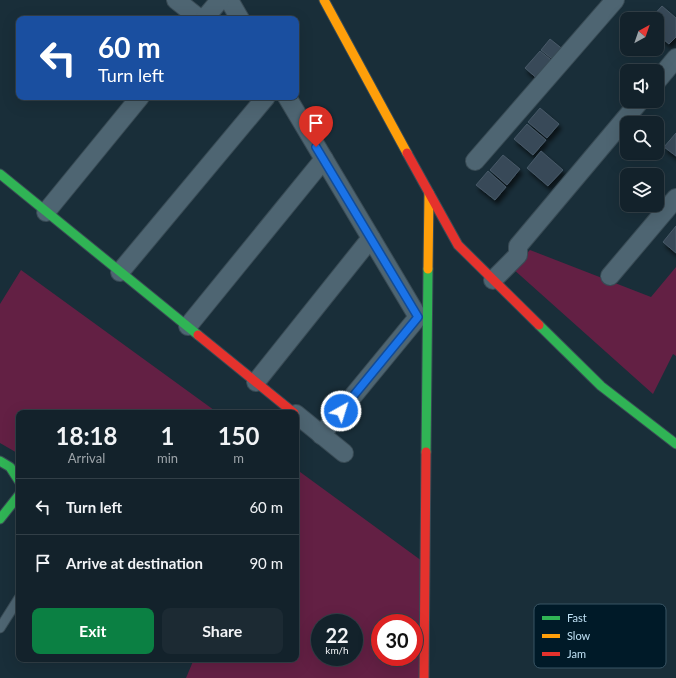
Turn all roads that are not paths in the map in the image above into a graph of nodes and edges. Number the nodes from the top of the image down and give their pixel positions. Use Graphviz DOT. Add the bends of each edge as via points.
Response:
graph roads {
  1 [pos="176,0"];
  2 [pos="220,0"];
  3 [pos="229,0"];
  4 [pos="324,0"];
  5 [pos="614,0"];
  6 [pos="196,16"];
  7 [pos="207,16"];
  8 [pos="238,16"];
  9 [pos="676,58"];
  10 [pos="664,73"];
  11 [pos="138,100"];
  12 [pos="263,100"];
  13 [pos="289,100"];
  14 [pos="634,108"];
  15 [pos="324,159"];
  16 [pos="475,161"];
  17 [pos="0,174"];
  18 [pos="429,192"];
  19 [pos="676,198"];
  20 [pos="46,212"];
  21 [pos="371,238"];
  22 [pos="120,272"];
  23 [pos="489,275"];
  24 [pos="610,276"];
  25 [pos="188,326"];
  26 [pos="256,382"];
  27 [pos="290,410"];
  28 [pos="299,417"];
  29 [pos="321,435"];
  30 [pos="676,444"];
  31 [pos="344,453"];
  32 [pos="0,460"];
  33 [pos="16,476"];
  34 [pos="16,499"];
  35 [pos="0,519"];
  36 [pos="16,603"];
  37 [pos="0,628"];
  38 [pos="424,678"];
  1 -- 6 [label="street"];
  2 -- 7 [label="street"];
  3 -- 8 [label="street"];
  4 -- 18 [label="street"];
  5 -- 16 [label="street"];
  9 -- 10 [label="street"];
  11 -- 20 [label="street"];
  12 -- 22 [label="street"];
  13 -- 15 [label="street"];
  14 -- 23 [label="street" via="518,246 509,247"];
  15 -- 21 [label="street"];
  15 -- 25 [label="street"];
  17 -- 20 [label="street"];
  18 -- 23 [label="street" via="458,245"];
  18 -- 38 [label="street"];
  19 -- 24 [label="street"];
  20 -- 22 [label="street"];
  21 -- 26 [label="street"];
  21 -- 29 [label="street" via="418,317"];
  22 -- 25 [label="street"];
  23 -- 30 [label="street" via="601,386"];
  25 -- 26 [label="street"];
  26 -- 27 [label="street"];
  28 -- 29 [label="street"];
  29 -- 31 [label="street"];
  32 -- 33 [label="street" via="10,467"];
  34 -- 35 [label="street"];
  36 -- 37 [label="lane"];
}
